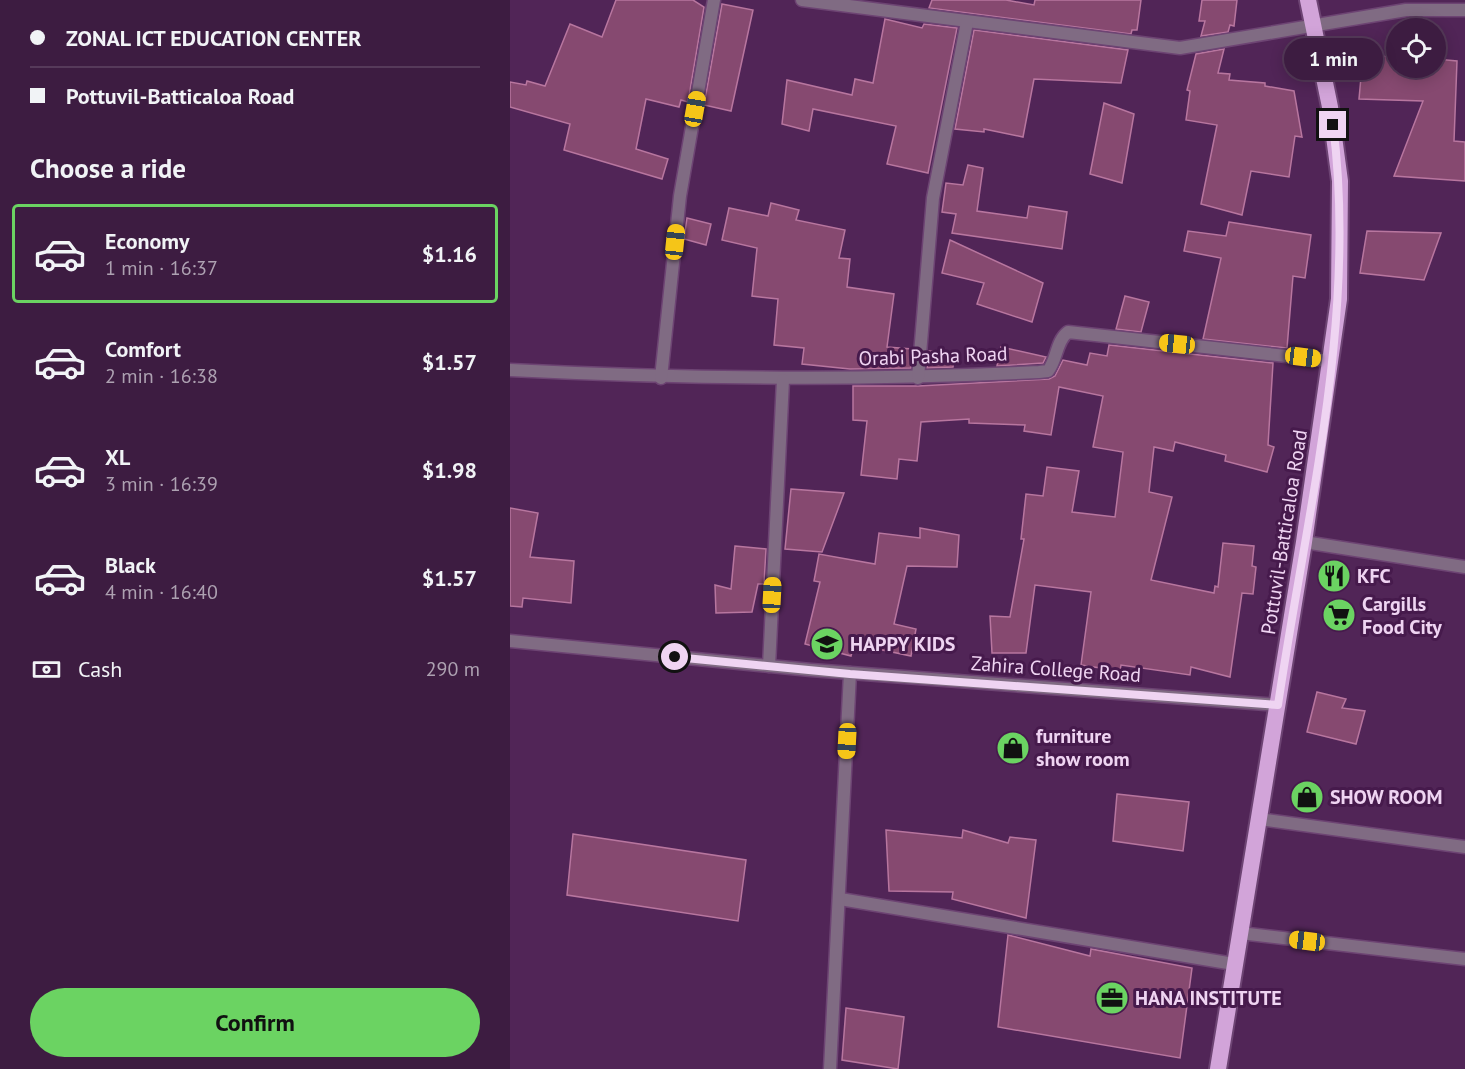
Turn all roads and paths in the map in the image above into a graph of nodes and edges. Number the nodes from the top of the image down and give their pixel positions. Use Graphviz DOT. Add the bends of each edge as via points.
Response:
graph roads {
  1 [pos="714,0"];
  2 [pos="802,0"];
  3 [pos="1308,0"];
  4 [pos="1465,10"];
  5 [pos="967,22"];
  6 [pos="1314,27"];
  7 [pos="1332,361"];
  8 [pos="510,370"];
  9 [pos="661,378"];
  10 [pos="918,378"];
  11 [pos="783,380"];
  12 [pos="1304,542"];
  13 [pos="1465,567"];
  14 [pos="510,641"];
  15 [pos="769,666"];
  16 [pos="850,674"];
  17 [pos="1278,705"];
  18 [pos="1259,819"];
  19 [pos="1465,848"];
  20 [pos="840,899"];
  21 [pos="1239,933"];
  22 [pos="1465,958"];
  23 [pos="1234,964"];
  24 [pos="830,1069"];
  25 [pos="1218,1069"];
  1 -- 9 [label="street" via="680,196"];
  2 -- 5 [label="street"];
  3 -- 6 [label="highway, Pottuvil-Batticaloa Road"];
  4 -- 6 [label="street" via="1406,10"];
  5 -- 6 [label="street" via="1179,48"];
  5 -- 10 [label="street" via="933,198"];
  6 -- 7 [label="highway, Pottuvil-Batticaloa Road" via="1340,181 1339,299"];
  7 -- 10 [label="street, Orabi Pasha Road" via="1068,333 1063,336 1048,371"];
  7 -- 12 [label="highway, Pottuvil-Batticaloa Road"];
  8 -- 9 [label="street, Orabi Pasha Road"];
  9 -- 11 [label="street, Orabi Pasha Road"];
  10 -- 11 [label="street, Orabi Pasha Road"];
  11 -- 15 [label="street"];
  12 -- 13 [label="street"];
  12 -- 17 [label="highway, Pottuvil-Batticaloa Road"];
  14 -- 15 [label="street, Zahira College Road"];
  15 -- 16 [label="street, Zahira College Road"];
  16 -- 17 [label="street, Zahira College Road"];
  16 -- 20 [label="street"];
  17 -- 18 [label="highway, Pottuvil-Batticaloa Road"];
  18 -- 19 [label="street"];
  18 -- 21 [label="highway, Pottuvil-Batticaloa Road"];
  20 -- 23 [label="street"];
  20 -- 24 [label="street"];
  21 -- 22 [label="street"];
  21 -- 23 [label="highway, Pottuvil-Batticaloa Road"];
  23 -- 25 [label="highway, Pottuvil-Batticaloa Road"];
}
